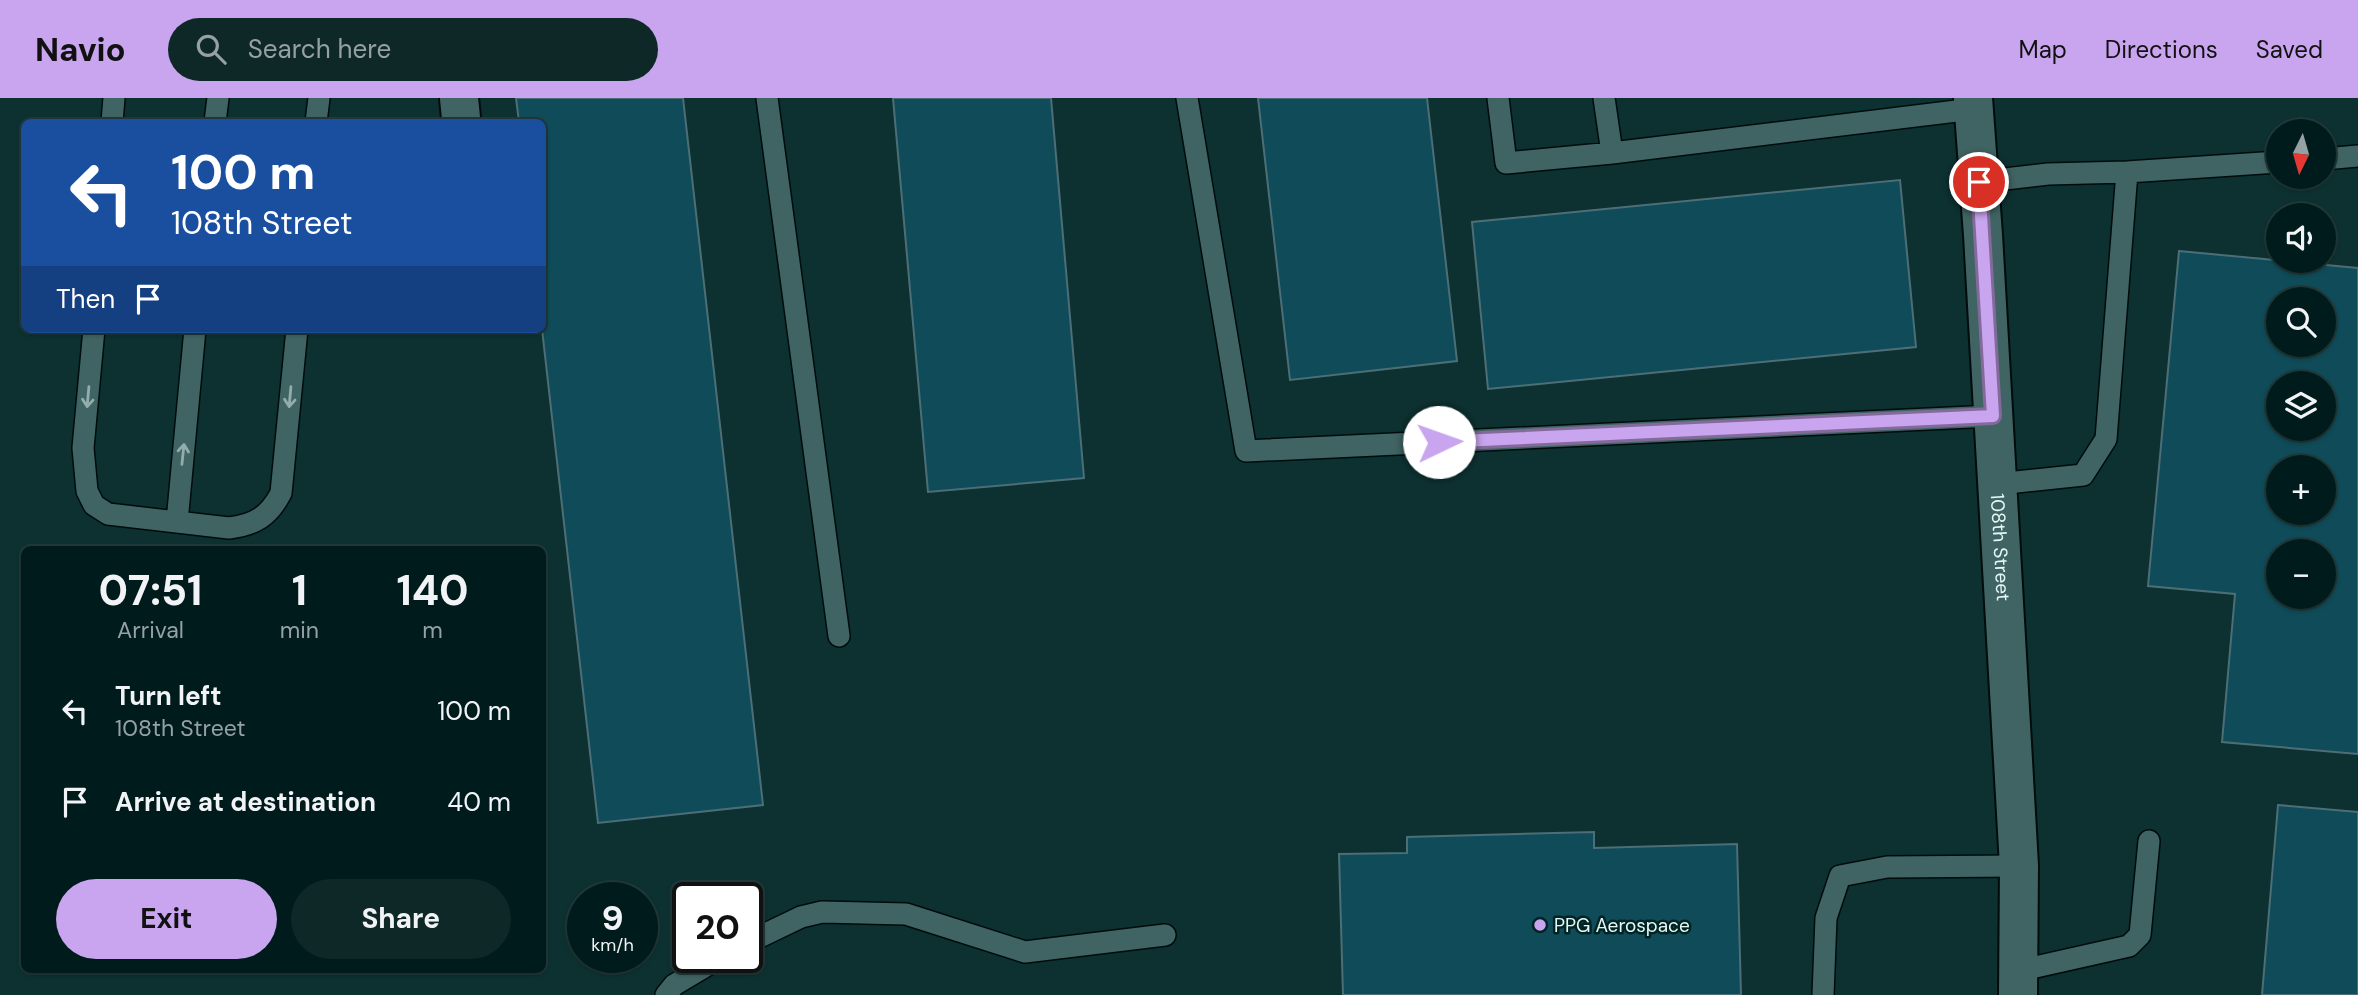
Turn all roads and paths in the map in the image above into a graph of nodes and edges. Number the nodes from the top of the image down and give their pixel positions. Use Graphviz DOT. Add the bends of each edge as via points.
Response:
graph roads {
  1 [pos="114,98"];
  2 [pos="218,98"];
  3 [pos="319,98"];
  4 [pos="766,98"];
  5 [pos="1187,98"];
  6 [pos="1498,98"];
  7 [pos="1604,98"];
  8 [pos="1955,104"];
  9 [pos="112,119"];
  10 [pos="215,119"];
  11 [pos="317,119"];
  12 [pos="1612,153"];
  13 [pos="2358,156"];
  14 [pos="2336,158"];
  15 [pos="2266,163"];
  16 [pos="2127,172"];
  17 [pos="1979,182"];
  18 [pos="94,333"];
  19 [pos="195,333"];
  20 [pos="297,333"];
  21 [pos="1993,416"];
  22 [pos="1997,484"];
  23 [pos="177,522"];
  24 [pos="839,636"];
  25 [pos="2149,841"];
  26 [pos="2019,866"];
  27 [pos="763,935"];
  28 [pos="1166,935"];
  29 [pos="694,973"];
  30 [pos="2018,983"];
  31 [pos="666,995"];
  32 [pos="1823,995"];
  1 -- 9 [label="lane"];
  2 -- 10 [label="lane"];
  3 -- 11 [label="lane"];
  4 -- 24 [label="lane"];
  5 -- 21 [label="lane" via="1246,451"];
  6 -- 12 [label="lane" via="1506,163"];
  7 -- 12 [label="lane"];
  8 -- 12 [label="lane"];
  8 -- 17 [label="street, 108th Street"];
  13 -- 14 [label="lane"];
  15 -- 16 [label="lane"];
  16 -- 17 [label="lane"];
  16 -- 22 [label="lane" via="2106,439 2083,475"];
  17 -- 21 [label="street, 108th Street"];
  18 -- 23 [label="lane, one-way" via="83,448 87,491 94,505 108,514"];
  23 -- 19 [label="lane, one-way"];
  20 -- 23 [label="lane, one-way" via="281,493 272,509 243,527"];
  21 -- 22 [label="street, 108th Street"];
  22 -- 26 [label="street, 108th Street"];
  25 -- 30 [label="lane" via="2140,935 2129,946"];
  26 -- 30 [label="street, 108th Street"];
  26 -- 32 [label="lane" via="1887,867 1840,876 1826,918"];
  27 -- 28 [label="lane" via="822,912 906,914 1025,952"];
  29 -- 31 [label="lane"];
}
